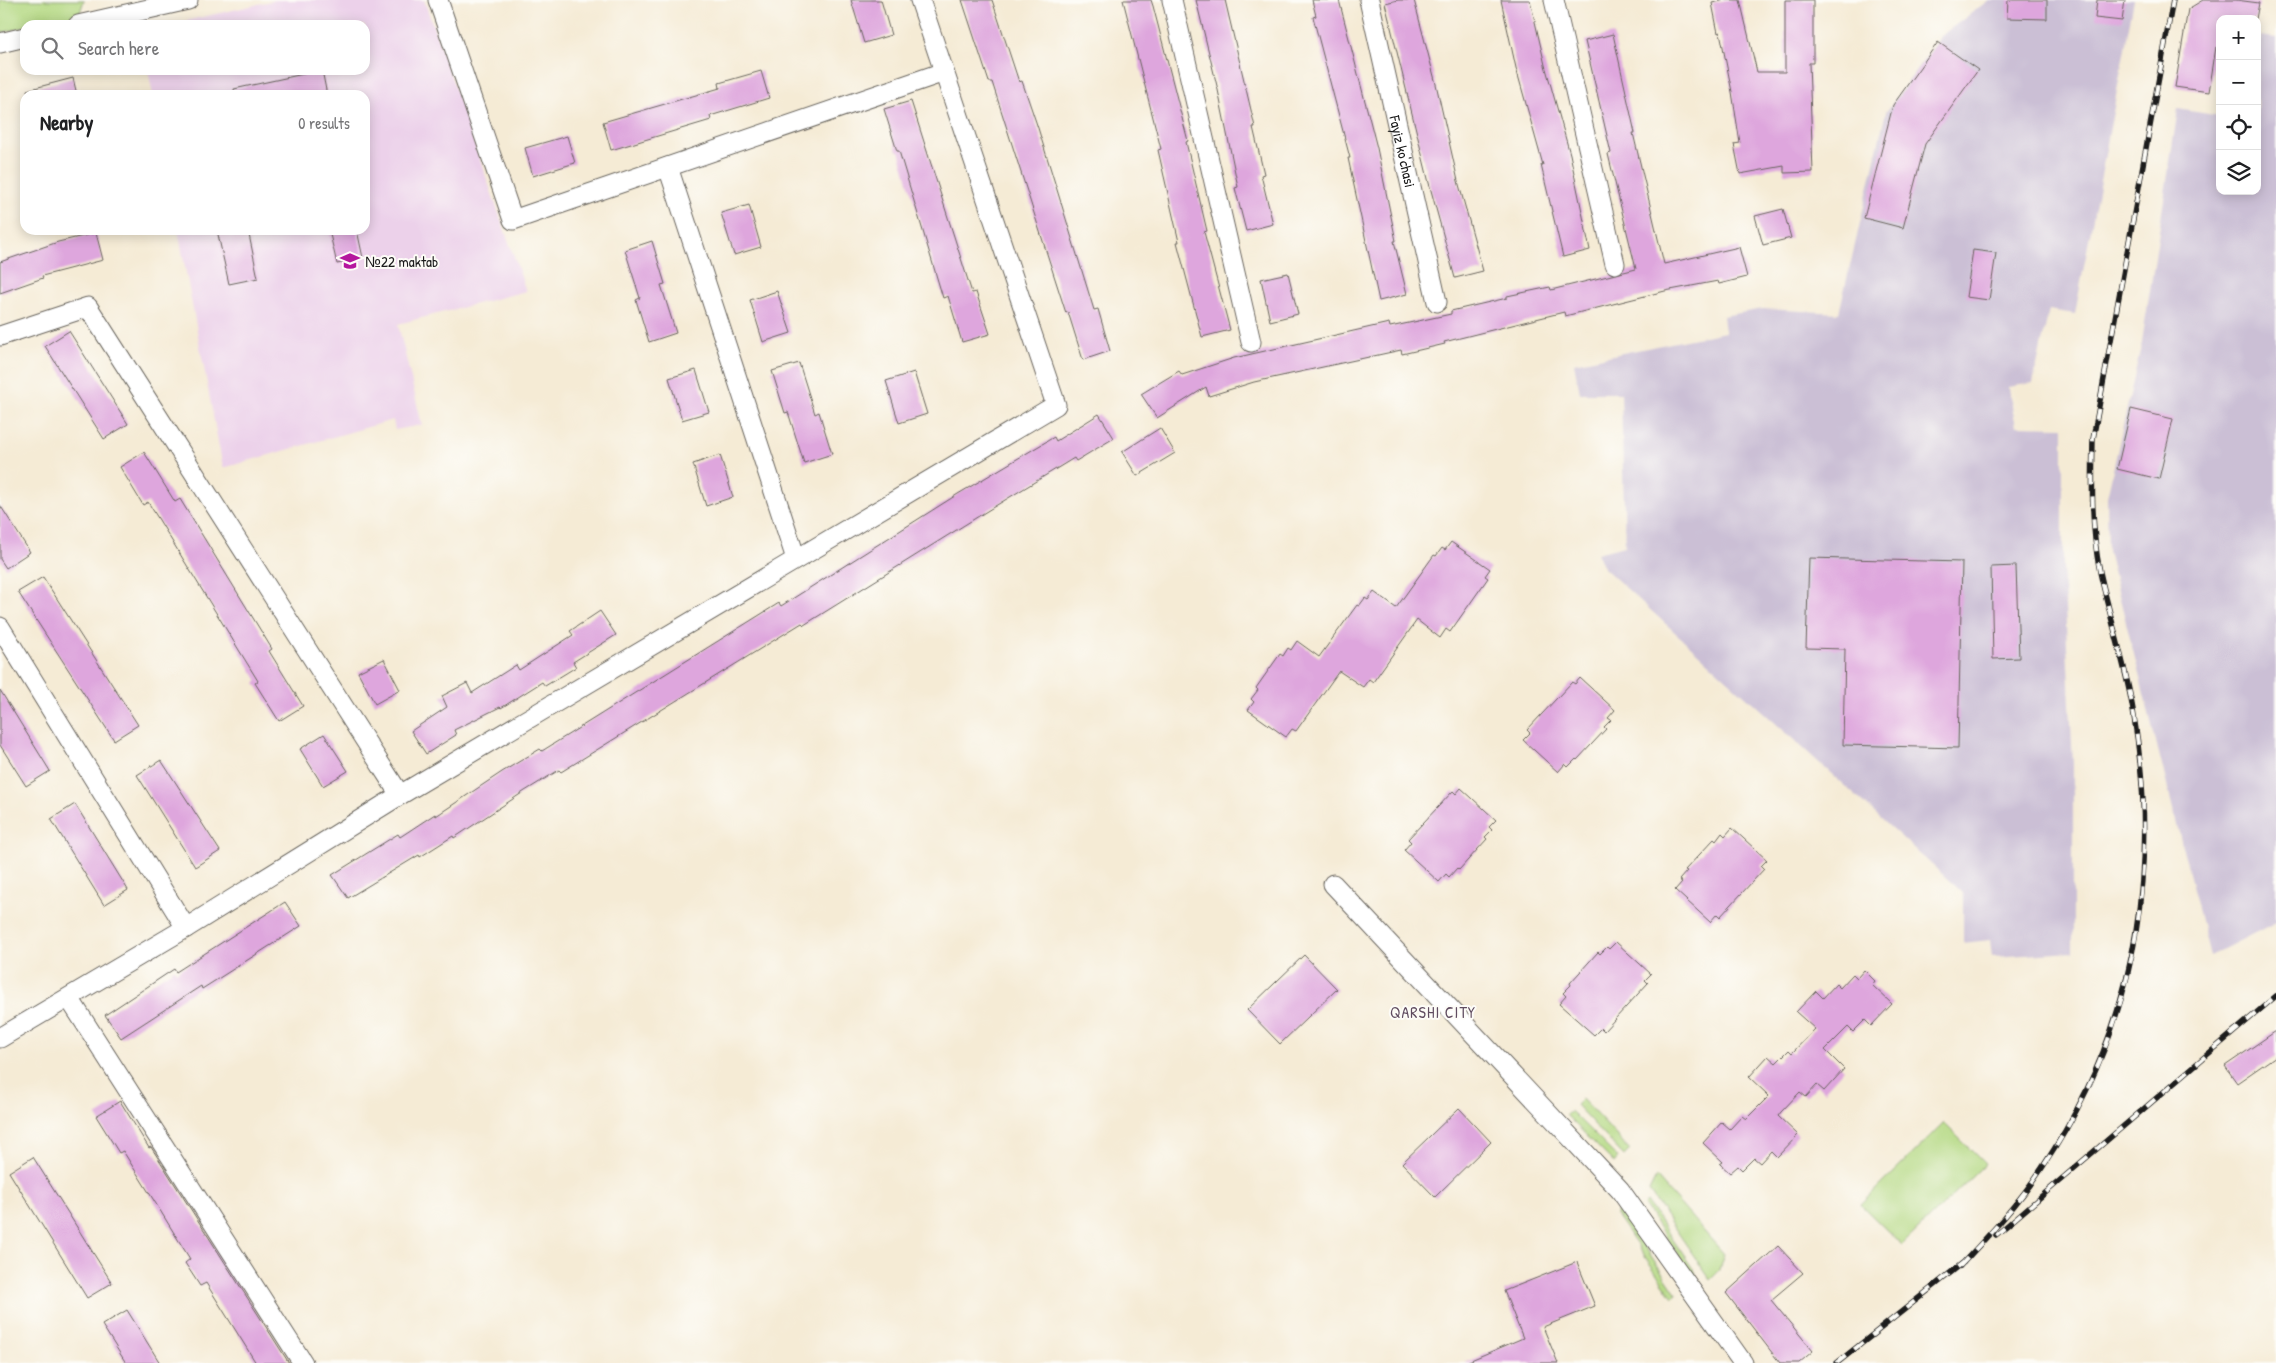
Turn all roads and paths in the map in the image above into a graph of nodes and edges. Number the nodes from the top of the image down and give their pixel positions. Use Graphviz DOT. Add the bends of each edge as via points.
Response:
graph roads {
  1 [pos="188,0"];
  2 [pos="438,0"];
  3 [pos="920,0"];
  4 [pos="1172,0"];
  5 [pos="1369,0"];
  6 [pos="1554,0"];
  7 [pos="110,9"];
  8 [pos="88,20"];
  9 [pos="20,38"];
  10 [pos="0,43"];
  11 [pos="944,72"];
  12 [pos="668,167"];
  13 [pos="1615,264"];
  14 [pos="1437,302"];
  15 [pos="0,336"];
  16 [pos="1252,342"];
  17 [pos="796,559"];
  18 [pos="0,627"];
  19 [pos="400,795"];
  20 [pos="1333,884"];
  21 [pos="186,928"];
  22 [pos="69,998"];
  23 [pos="0,1038"];
  24 [pos="303,1363"];
  25 [pos="1743,1363"];
  1 -- 7 [label="street"];
  2 -- 12 [label="street" via="513,220"];
  3 -- 11 [label="street"];
  4 -- 16 [label="street"];
  5 -- 14 [label="street, Fayiz ko'chasi"];
  6 -- 13 [label="street"];
  7 -- 8 [label="street"];
  9 -- 10 [label="street"];
  11 -- 12 [label="street"];
  11 -- 17 [label="street" via="1056,405"];
  12 -- 17 [label="street"];
  15 -- 19 [label="street" via="88,307"];
  17 -- 19 [label="street"];
  18 -- 21 [label="street"];
  19 -- 21 [label="street"];
  20 -- 25 [label="street" via="1620,1190"];
  21 -- 22 [label="street"];
  22 -- 23 [label="street"];
  22 -- 24 [label="street"];
}
